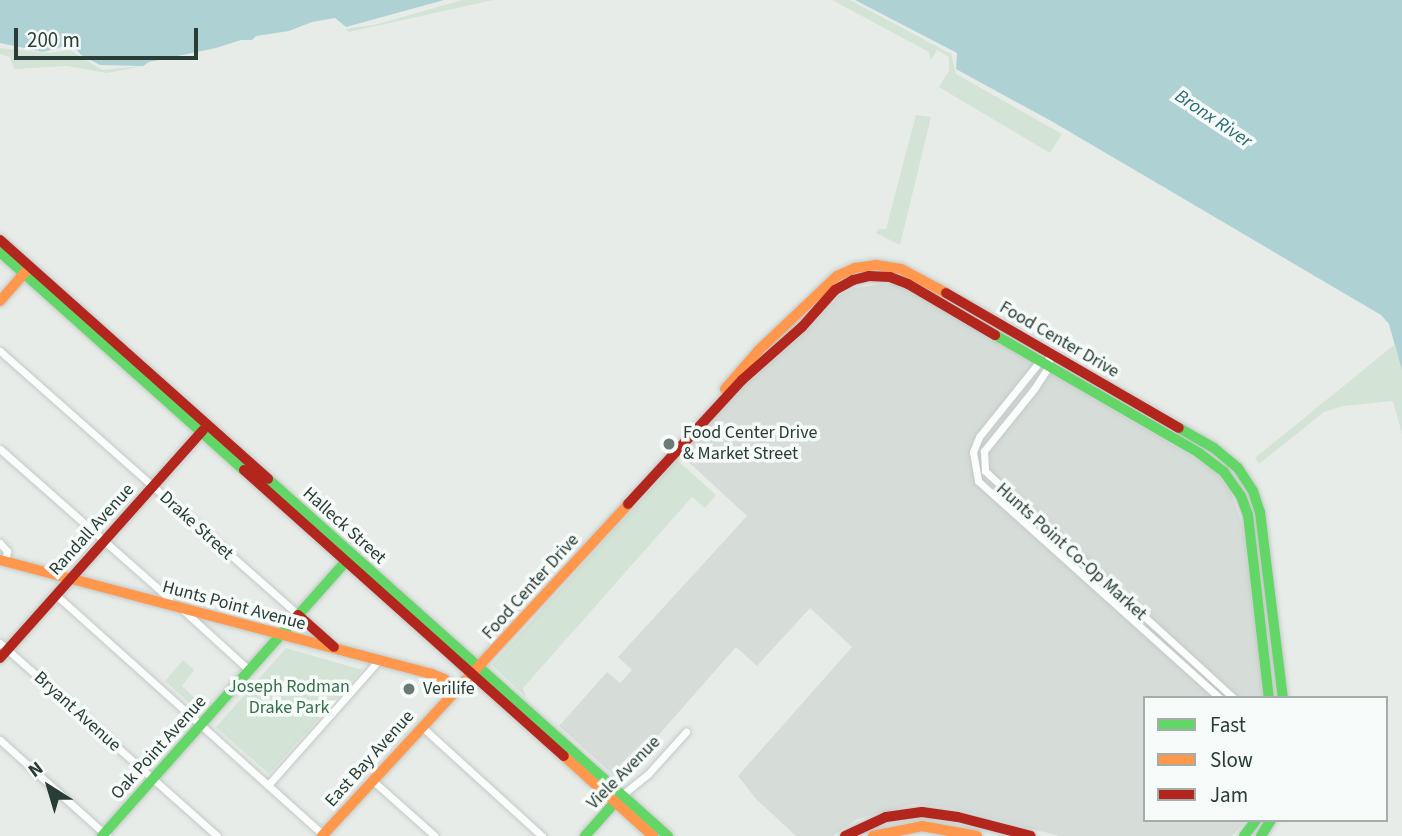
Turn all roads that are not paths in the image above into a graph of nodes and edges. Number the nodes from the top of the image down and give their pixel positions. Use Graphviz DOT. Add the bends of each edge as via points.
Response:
graph roads {
  1 [pos="0,240"];
  2 [pos="0,252"];
  3 [pos="27,270"];
  4 [pos="0,301"];
  5 [pos="937,301"];
  6 [pos="1002,326"];
  7 [pos="0,351"];
  8 [pos="1049,353"];
  9 [pos="1045,364"];
  10 [pos="208,424"];
  11 [pos="200,433"];
  12 [pos="690,434"];
  13 [pos="0,449"];
  14 [pos="152,487"];
  15 [pos="103,542"];
  16 [pos="0,543"];
  17 [pos="349,559"];
  18 [pos="2,560"];
  19 [pos="70,579"];
  20 [pos="149,580"];
  21 [pos="56,595"];
  22 [pos="144,599"];
  23 [pos="167,605"];
  24 [pos="182,609"];
  25 [pos="298,615"];
  26 [pos="210,617"];
  27 [pos="205,633"];
  28 [pos="280,636"];
  29 [pos="334,647"];
  30 [pos="2,650"];
  31 [pos="380,660"];
  32 [pos="249,670"];
  33 [pos="476,671"];
  34 [pos="456,690"];
  35 [pos="1218,696"];
  36 [pos="1232,696"];
  37 [pos="1271,696"];
  38 [pos="1283,696"];
  39 [pos="201,725"];
  40 [pos="420,726"];
  41 [pos="686,732"];
  42 [pos="0,740"];
  43 [pos="153,779"];
  44 [pos="372,780"];
  45 [pos="268,785"];
  46 [pos="619,799"];
  47 [pos="1012,831"];
  48 [pos="104,835"];
  49 [pos="324,835"];
  50 [pos="217,836"];
  51 [pos="435,836"];
  52 [pos="542,836"];
  53 [pos="585,836"];
  54 [pos="653,836"];
  55 [pos="668,836"];
  56 [pos="845,836"];
  57 [pos="873,836"];
  58 [pos="977,836"];
  59 [pos="1023,836"];
  60 [pos="1031,836"];
  1 -- 3 [label="main road, Halleck Street"];
  2 -- 3 [label="main road, Halleck Street"];
  3 -- 4 [label="main road"];
  3 -- 10 [label="main road, Halleck Street"];
  3 -- 11 [label="main road, Halleck Street"];
  5 -- 6 [label="main road"];
  5 -- 9 [label="main road, Food Center Drive"];
  5 -- 12 [label="main road, Food Center Drive" via="890,277 869,276 847,283"];
  6 -- 8 [label="main road, Food Center Drive"];
  6 -- 12 [label="main road, Food Center Drive" via="901,269 876,265 849,270 826,284 750,359"];
  7 -- 14 [label="street, Drake Street"];
  8 -- 9 [label="street"];
  8 -- 38 [label="main road, Food Center Drive" via="1214,448 1242,473 1262,520"];
  9 -- 35 [label="street, Hunts Point Co-Op Market" via="976,442 978,481"];
  9 -- 36 [label="street, Hunts Point Co-Op Market" via="987,445 985,471"];
  9 -- 37 [label="main road, Food Center Drive" via="1208,459 1230,479 1248,514"];
  10 -- 11 [label="main road, Randall Avenue"];
  10 -- 17 [label="main road, Halleck Street"];
  11 -- 14 [label="main road, Randall Avenue"];
  11 -- 17 [label="main road, Halleck Street"];
  12 -- 33 [label="main road, Food Center Drive"];
  13 -- 15 [label="street"];
  14 -- 15 [label="main road, Randall Avenue"];
  14 -- 25 [label="street, Drake Street"];
  15 -- 19 [label="main road, Randall Avenue"];
  15 -- 20 [label="street"];
  16 -- 18 [label="street" via="8,551"];
  17 -- 25 [label="main road, Oak Point Avenue"];
  17 -- 33 [label="main road, Halleck Street"];
  18 -- 19 [label="main road, Hunts Point Avenue"];
  19 -- 21 [label="main road, Randall Avenue"];
  19 -- 22 [label="main road, Hunts Point Avenue"];
  20 -- 22 [label="street"];
  20 -- 23 [label="street" via="169,598"];
  21 -- 30 [label="main road, Randall Avenue"];
  21 -- 39 [label="street"];
  22 -- 23 [label="main road, Hunts Point Avenue"];
  23 -- 24 [label="main road, Hunts Point Avenue"];
  24 -- 26 [label="main road, Hunts Point Avenue"];
  24 -- 27 [label="street"];
  25 -- 28 [label="main road, Oak Point Avenue"];
  25 -- 29 [label="main road"];
  26 -- 27 [label="street"];
  26 -- 28 [label="main road, Hunts Point Avenue"];
  27 -- 32 [label="street"];
  28 -- 29 [label="main road, Hunts Point Avenue"];
  28 -- 32 [label="main road, Oak Point Avenue"];
  29 -- 31 [label="main road, Hunts Point Avenue"];
  30 -- 43 [label="street, Bryant Avenue"];
  31 -- 34 [label="main road, Hunts Point Avenue" via="432,674"];
  31 -- 45 [label="street"];
  32 -- 39 [label="main road, Oak Point Avenue"];
  33 -- 34 [label="main road, East Bay Avenue"];
  33 -- 46 [label="main road, Halleck Street"];
  34 -- 40 [label="main road, East Bay Avenue"];
  39 -- 43 [label="main road, Oak Point Avenue"];
  39 -- 45 [label="street"];
  40 -- 44 [label="main road, East Bay Avenue"];
  40 -- 52 [label="street"];
  41 -- 46 [label="street, Viele Avenue"];
  42 -- 48 [label="street"];
  43 -- 48 [label="main road, Oak Point Avenue"];
  43 -- 50 [label="street, Bryant Avenue"];
  44 -- 49 [label="main road, East Bay Avenue"];
  44 -- 51 [label="street"];
  45 -- 49 [label="street"];
  46 -- 53 [label="main road, Viele Avenue"];
  46 -- 54 [label="main road, Halleck Street"];
  46 -- 55 [label="main road, Halleck Street"];
  47 -- 56 [label="main road" via="922,812 886,817"];
  47 -- 59 [label="main road"];
  47 -- 60 [label="main road"];
  57 -- 58 [label="main road" via="922,826"];
}
